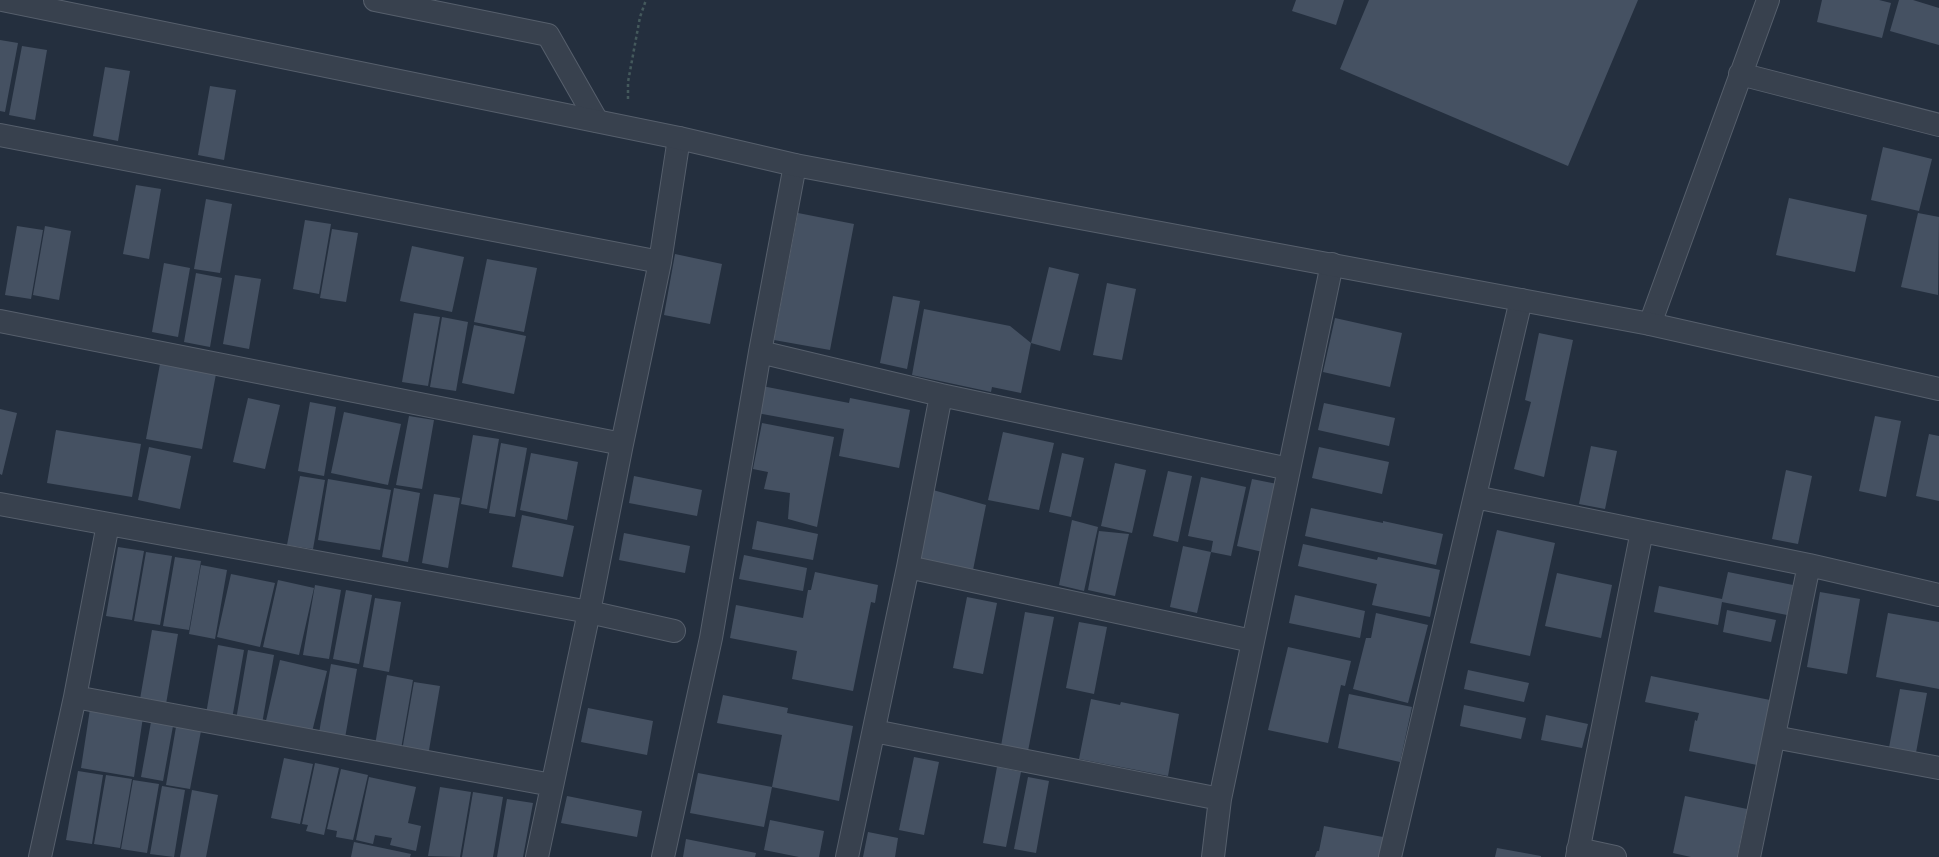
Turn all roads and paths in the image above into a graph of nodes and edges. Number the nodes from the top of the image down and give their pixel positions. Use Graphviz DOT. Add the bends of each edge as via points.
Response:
graph roads {
  1 [pos="2,0"];
  2 [pos="375,0"];
  3 [pos="646,0"];
  4 [pos="1768,0"];
  5 [pos="1740,74"];
  6 [pos="597,121"];
  7 [pos="1939,125"];
  8 [pos="627,127"];
  9 [pos="0,135"];
  10 [pos="679,138"];
  11 [pos="796,165"];
  12 [pos="660,262"];
  13 [pos="1332,264"];
  14 [pos="1521,300"];
  15 [pos="0,321"];
  16 [pos="1650,324"];
  17 [pos="760,352"];
  18 [pos="1939,389"];
  19 [pos="941,395"];
  20 [pos="622,444"];
  21 [pos="1289,469"];
  22 [pos="1475,496"];
  23 [pos="0,504"];
  24 [pos="108,524"];
  25 [pos="1642,531"];
  26 [pos="1809,565"];
  27 [pos="908,567"];
  28 [pos="1939,595"];
  29 [pos="589,612"];
  30 [pos="674,631"];
  31 [pos="1252,641"];
  32 [pos="75,697"];
  33 [pos="874,731"];
  34 [pos="1774,737"];
  35 [pos="1939,768"];
  36 [pos="552,784"];
  37 [pos="1220,799"];
  38 [pos="1577,853"];
  39 [pos="40,857"];
  40 [pos="537,857"];
  41 [pos="663,857"];
  42 [pos="847,857"];
  43 [pos="1213,857"];
  44 [pos="1390,857"];
  45 [pos="1615,857"];
  46 [pos="1749,857"];
  1 -- 6 [label="street"];
  2 -- 6 [label="street" via="548,35"];
  3 -- 8 [label="path" via="640,17 628,82"];
  4 -- 5 [label="street"];
  5 -- 7 [label="street"];
  5 -- 16 [label="street"];
  6 -- 8 [label="street"];
  8 -- 10 [label="street"];
  9 -- 12 [label="street"];
  10 -- 11 [label="street"];
  10 -- 12 [label="street"];
  11 -- 13 [label="street"];
  11 -- 17 [label="street"];
  12 -- 20 [label="street"];
  13 -- 14 [label="street"];
  13 -- 21 [label="street"];
  14 -- 16 [label="street"];
  14 -- 22 [label="street"];
  15 -- 20 [label="street"];
  16 -- 18 [label="street"];
  17 -- 19 [label="street"];
  17 -- 41 [label="street" via="711,638"];
  19 -- 21 [label="street"];
  19 -- 27 [label="street"];
  20 -- 29 [label="street"];
  21 -- 31 [label="street"];
  22 -- 25 [label="street"];
  22 -- 44 [label="street"];
  23 -- 24 [label="street"];
  24 -- 29 [label="street"];
  24 -- 32 [label="street"];
  25 -- 26 [label="street"];
  25 -- 38 [label="street"];
  26 -- 28 [label="street"];
  26 -- 34 [label="street"];
  27 -- 31 [label="street"];
  27 -- 33 [label="street"];
  29 -- 30 [label="street"];
  29 -- 36 [label="street"];
  31 -- 37 [label="street"];
  32 -- 36 [label="street"];
  32 -- 39 [label="street"];
  33 -- 37 [label="street"];
  33 -- 42 [label="street"];
  34 -- 35 [label="street"];
  34 -- 46 [label="street"];
  36 -- 40 [label="street"];
  37 -- 43 [label="street"];
  38 -- 45 [label="street"];
}
